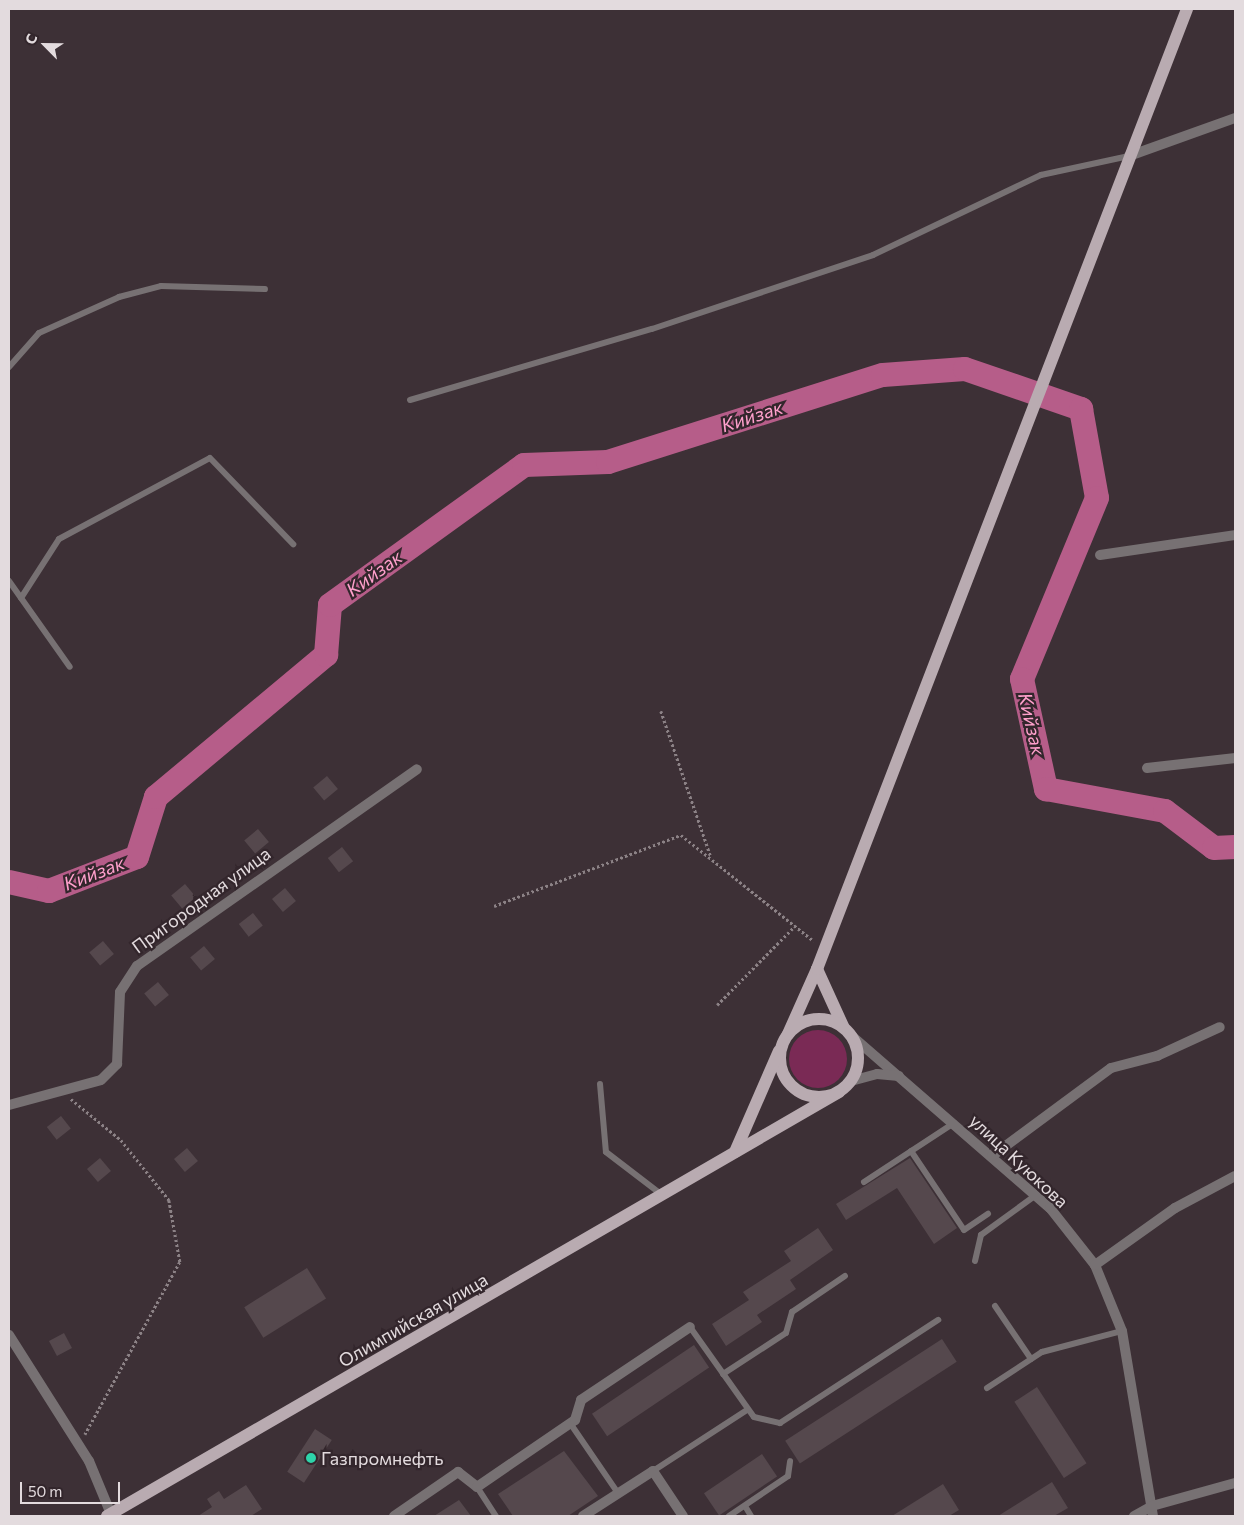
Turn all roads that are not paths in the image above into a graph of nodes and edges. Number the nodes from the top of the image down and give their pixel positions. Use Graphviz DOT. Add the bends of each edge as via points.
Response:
graph roads {
  1 [pos="1187,9"];
  2 [pos="1235,118"];
  3 [pos="1129,156"];
  4 [pos="265,289"];
  5 [pos="9,367"];
  6 [pos="410,400"];
  7 [pos="1235,535"];
  8 [pos="293,544"];
  9 [pos="1100,555"];
  10 [pos="9,581"];
  11 [pos="21,598"];
  12 [pos="70,667"];
  13 [pos="1235,758"];
  14 [pos="1147,768"];
  15 [pos="417,769"];
  16 [pos="817,969"];
  17 [pos="843,1026"];
  18 [pos="1220,1027"];
  19 [pos="788,1034"];
  20 [pos="853,1038"];
  21 [pos="781,1048"];
  22 [pos="900,1076"];
  23 [pos="851,1081"];
  24 [pos="600,1084"];
  25 [pos="839,1092"];
  26 [pos="9,1105"];
  27 [pos="954,1123"];
  28 [pos="911,1151"];
  29 [pos="735,1152"];
  30 [pos="992,1156"];
  31 [pos="1235,1176"];
  32 [pos="864,1182"];
  33 [pos="1036,1195"];
  34 [pos="663,1196"];
  35 [pos="988,1214"];
  36 [pos="975,1262"];
  37 [pos="1095,1265"];
  38 [pos="845,1276"];
  39 [pos="996,1306"];
  40 [pos="938,1320"];
  41 [pos="690,1327"];
  42 [pos="1122,1331"];
  43 [pos="9,1335"];
  44 [pos="1031,1359"];
  45 [pos="723,1374"];
  46 [pos="987,1388"];
  47 [pos="747,1410"];
  48 [pos="570,1424"];
  49 [pos="790,1461"];
  50 [pos="653,1471"];
  51 [pos="1235,1483"];
  52 [pos="477,1488"];
  53 [pos="618,1492"];
  54 [pos="744,1506"];
  55 [pos="1152,1511"];
  56 [pos="109,1515"];
  57 [pos="394,1516"];
  58 [pos="496,1516"];
  59 [pos="583,1516"];
  60 [pos="683,1516"];
  61 [pos="730,1516"];
  62 [pos="751,1516"];
  63 [pos="1134,1516"];
  1 -- 3 [label="main road"];
  2 -- 3 [label="street"];
  3 -- 6 [label="lane" via="1042,175 873,255 652,329"];
  3 -- 16 [label="main road"];
  4 -- 5 [label="lane" via="161,286 119,297 39,333"];
  7 -- 9 [label="street"];
  8 -- 11 [label="lane" via="210,458 58,539"];
  10 -- 11 [label="lane"];
  11 -- 12 [label="lane"];
  13 -- 14 [label="street"];
  15 -- 26 [label="street, Пригородная улица" via="137,966 120,992 117,1064 101,1080"];
  16 -- 17 [label="main road"];
  16 -- 19 [label="main road"];
  17 -- 19 [label="main road" via="814,1018"];
  17 -- 20 [label="main road"];
  18 -- 30 [label="street" via="1157,1056 1110,1068"];
  19 -- 21 [label="main road"];
  20 -- 22 [label="street, улица Куюкова"];
  20 -- 23 [label="main road" via="858,1060"];
  21 -- 25 [label="main road" via="785,1078 795,1089 817,1096"];
  21 -- 29 [label="main road"];
  22 -- 23 [label="street" via="877,1074"];
  22 -- 27 [label="street, улица Куюкова"];
  23 -- 25 [label="main road"];
  24 -- 34 [label="lane" via="606,1152"];
  25 -- 29 [label="main road, Олимпийская улица"];
  27 -- 28 [label="lane"];
  27 -- 30 [label="street, улица Куюкова"];
  28 -- 32 [label="lane"];
  28 -- 35 [label="lane" via="964,1230"];
  29 -- 34 [label="main road, Олимпийская улица"];
  30 -- 33 [label="street, улица Куюкова"];
  31 -- 37 [label="street" via="1175,1208"];
  33 -- 36 [label="lane" via="982,1234"];
  33 -- 37 [label="street, улица Куюкова"];
  34 -- 56 [label="main road, Олимпийская улица"];
  37 -- 42 [label="street, улица Куюкова"];
  38 -- 45 [label="lane" via="792,1312 786,1332"];
  39 -- 44 [label="lane"];
  40 -- 47 [label="lane" via="780,1423 754,1418"];
  41 -- 45 [label="lane"];
  41 -- 48 [label="street" via="581,1400"];
  42 -- 44 [label="lane" via="1042,1352"];
  42 -- 55 [label="street, улица Куюкова"];
  43 -- 56 [label="street" via="79,1446"];
  44 -- 46 [label="lane"];
  45 -- 47 [label="lane"];
  47 -- 50 [label="lane"];
  48 -- 52 [label="street"];
  48 -- 53 [label="lane"];
  49 -- 54 [label="lane" via="788,1476"];
  50 -- 53 [label="street"];
  50 -- 60 [label="street"];
  51 -- 55 [label="street"];
  52 -- 57 [label="street" via="458,1472"];
  52 -- 58 [label="lane"];
  53 -- 59 [label="street"];
  54 -- 61 [label="lane"];
  54 -- 62 [label="lane"];
  55 -- 63 [label="street"];
}
